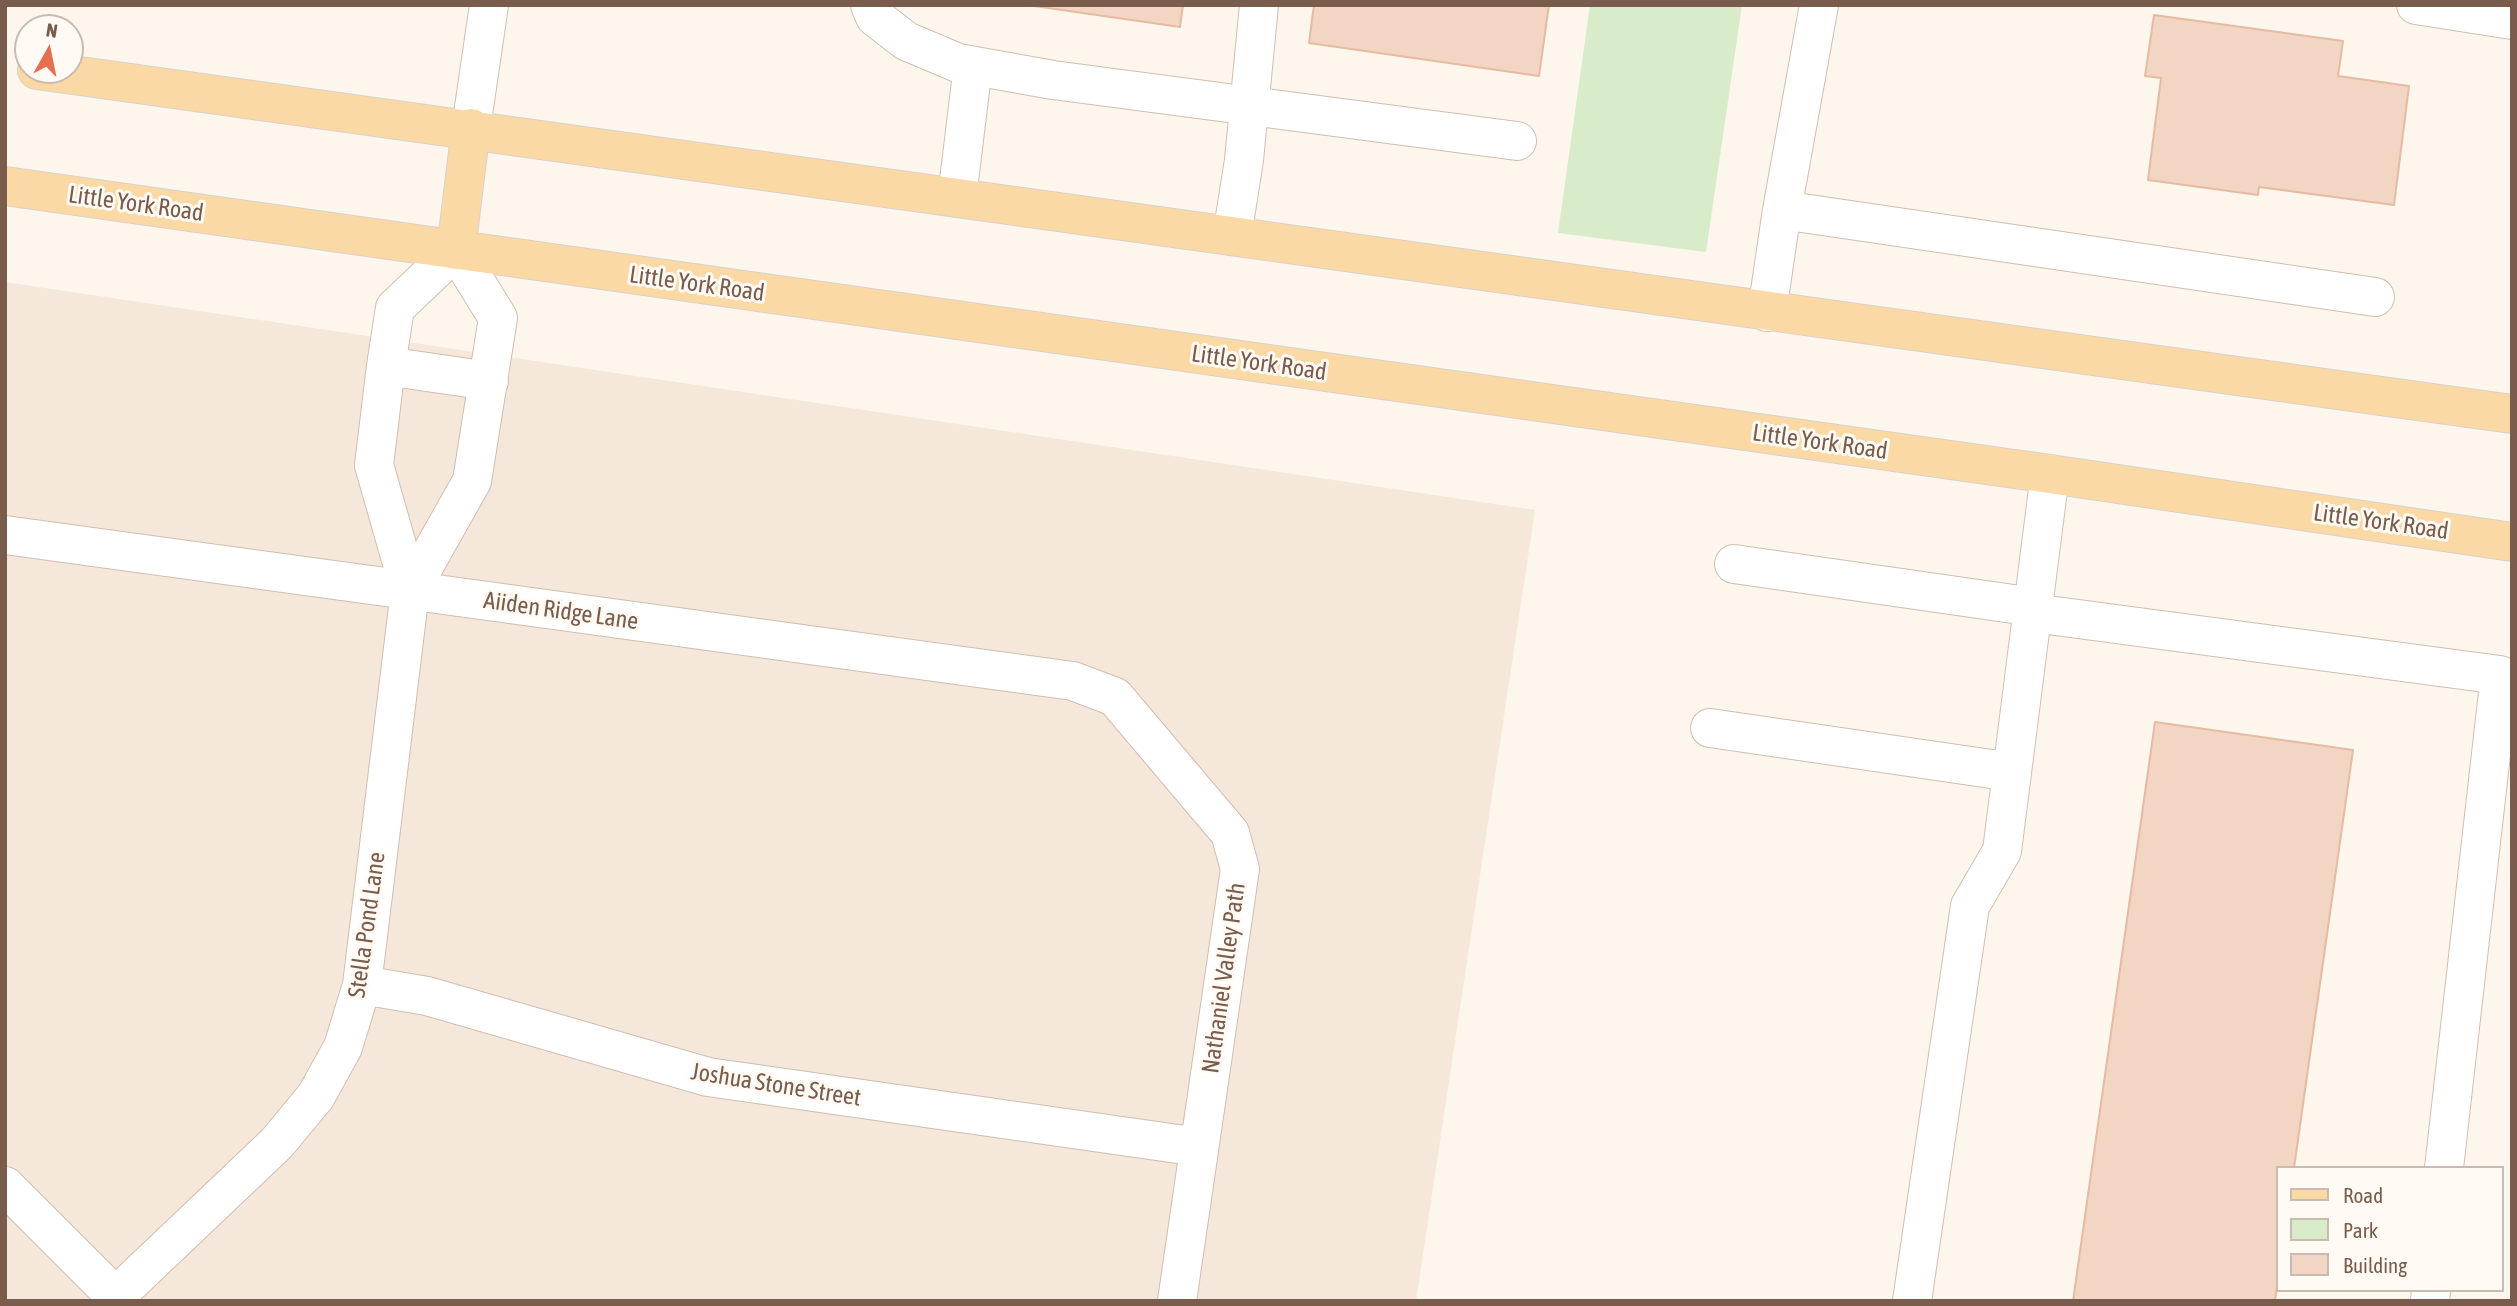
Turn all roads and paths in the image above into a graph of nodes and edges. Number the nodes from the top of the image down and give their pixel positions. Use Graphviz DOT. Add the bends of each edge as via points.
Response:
graph roads {
  1 [pos="489,5"];
  2 [pos="870,5"];
  3 [pos="1259,5"];
  4 [pos="1819,5"];
  5 [pos="2416,5"];
  6 [pos="2512,20"];
  7 [pos="973,66"];
  8 [pos="84,76"];
  9 [pos="1249,106"];
  10 [pos="471,128"];
  11 [pos="1517,141"];
  12 [pos="5,186"];
  13 [pos="957,197"];
  14 [pos="1782,210"];
  15 [pos="1232,236"];
  16 [pos="456,250"];
  17 [pos="2375,297"];
  18 [pos="1767,312"];
  19 [pos="386,366"];
  20 [pos="489,381"];
  21 [pos="2512,414"];
  22 [pos="2050,474"];
  23 [pos="5,535"];
  24 [pos="2512,541"];
  25 [pos="1734,564"];
  26 [pos="410,591"];
  27 [pos="2033,610"];
  28 [pos="1115,697"];
  29 [pos="1710,728"];
  30 [pos="2012,772"];
  31 [pos="362,985"];
  32 [pos="1199,1147"];
  33 [pos="2444,1166"];
  34 [pos="5,1186"];
  35 [pos="118,1298"];
  36 [pos="1177,1301"];
  37 [pos="1912,1301"];
  1 -- 10 [label="street"];
  2 -- 7 [label="street" via="875,17 906,41"];
  3 -- 9 [label="street"];
  4 -- 14 [label="street"];
  5 -- 6 [label="street"];
  7 -- 9 [label="street"];
  7 -- 13 [label="street"];
  8 -- 10 [label="main road"];
  9 -- 11 [label="street"];
  9 -- 15 [label="street"];
  10 -- 13 [label="main road"];
  10 -- 16 [label="main road"];
  12 -- 16 [label="main road, Little York Road"];
  13 -- 15 [label="main road"];
  14 -- 17 [label="street"];
  14 -- 18 [label="street"];
  15 -- 18 [label="main road"];
  16 -- 19 [label="street, Stella Pond Lane" via="395,308"];
  16 -- 20 [label="street, Stella Pond Lane" via="498,318"];
  16 -- 22 [label="main road, Little York Road"];
  18 -- 21 [label="main road"];
  19 -- 20 [label="street"];
  19 -- 26 [label="street, Stella Pond Lane" via="374,465"];
  20 -- 26 [label="street, Stella Pond Lane" via="472,481"];
  22 -- 24 [label="main road, Little York Road"];
  22 -- 27 [label="street"];
  23 -- 26 [label="street, Aiiden Ridge Lane"];
  25 -- 27 [label="street"];
  26 -- 28 [label="street, Aiiden Ridge Lane" via="1073,681"];
  26 -- 31 [label="street, Stella Pond Lane"];
  27 -- 30 [label="street"];
  27 -- 33 [label="street" via="2500,675"];
  28 -- 32 [label="street, Nathaniel Valley Path" via="1230,833 1240,869"];
  29 -- 30 [label="street"];
  30 -- 37 [label="street" via="2002,851 1970,906"];
  31 -- 32 [label="street, Joshua Stone Street" via="427,996 708,1077"];
  31 -- 35 [label="street, Stella Pond Lane" via="343,1047 316,1096 277,1143"];
  32 -- 36 [label="street, Nathaniel Valley Path"];
  34 -- 35 [label="street"];
}
